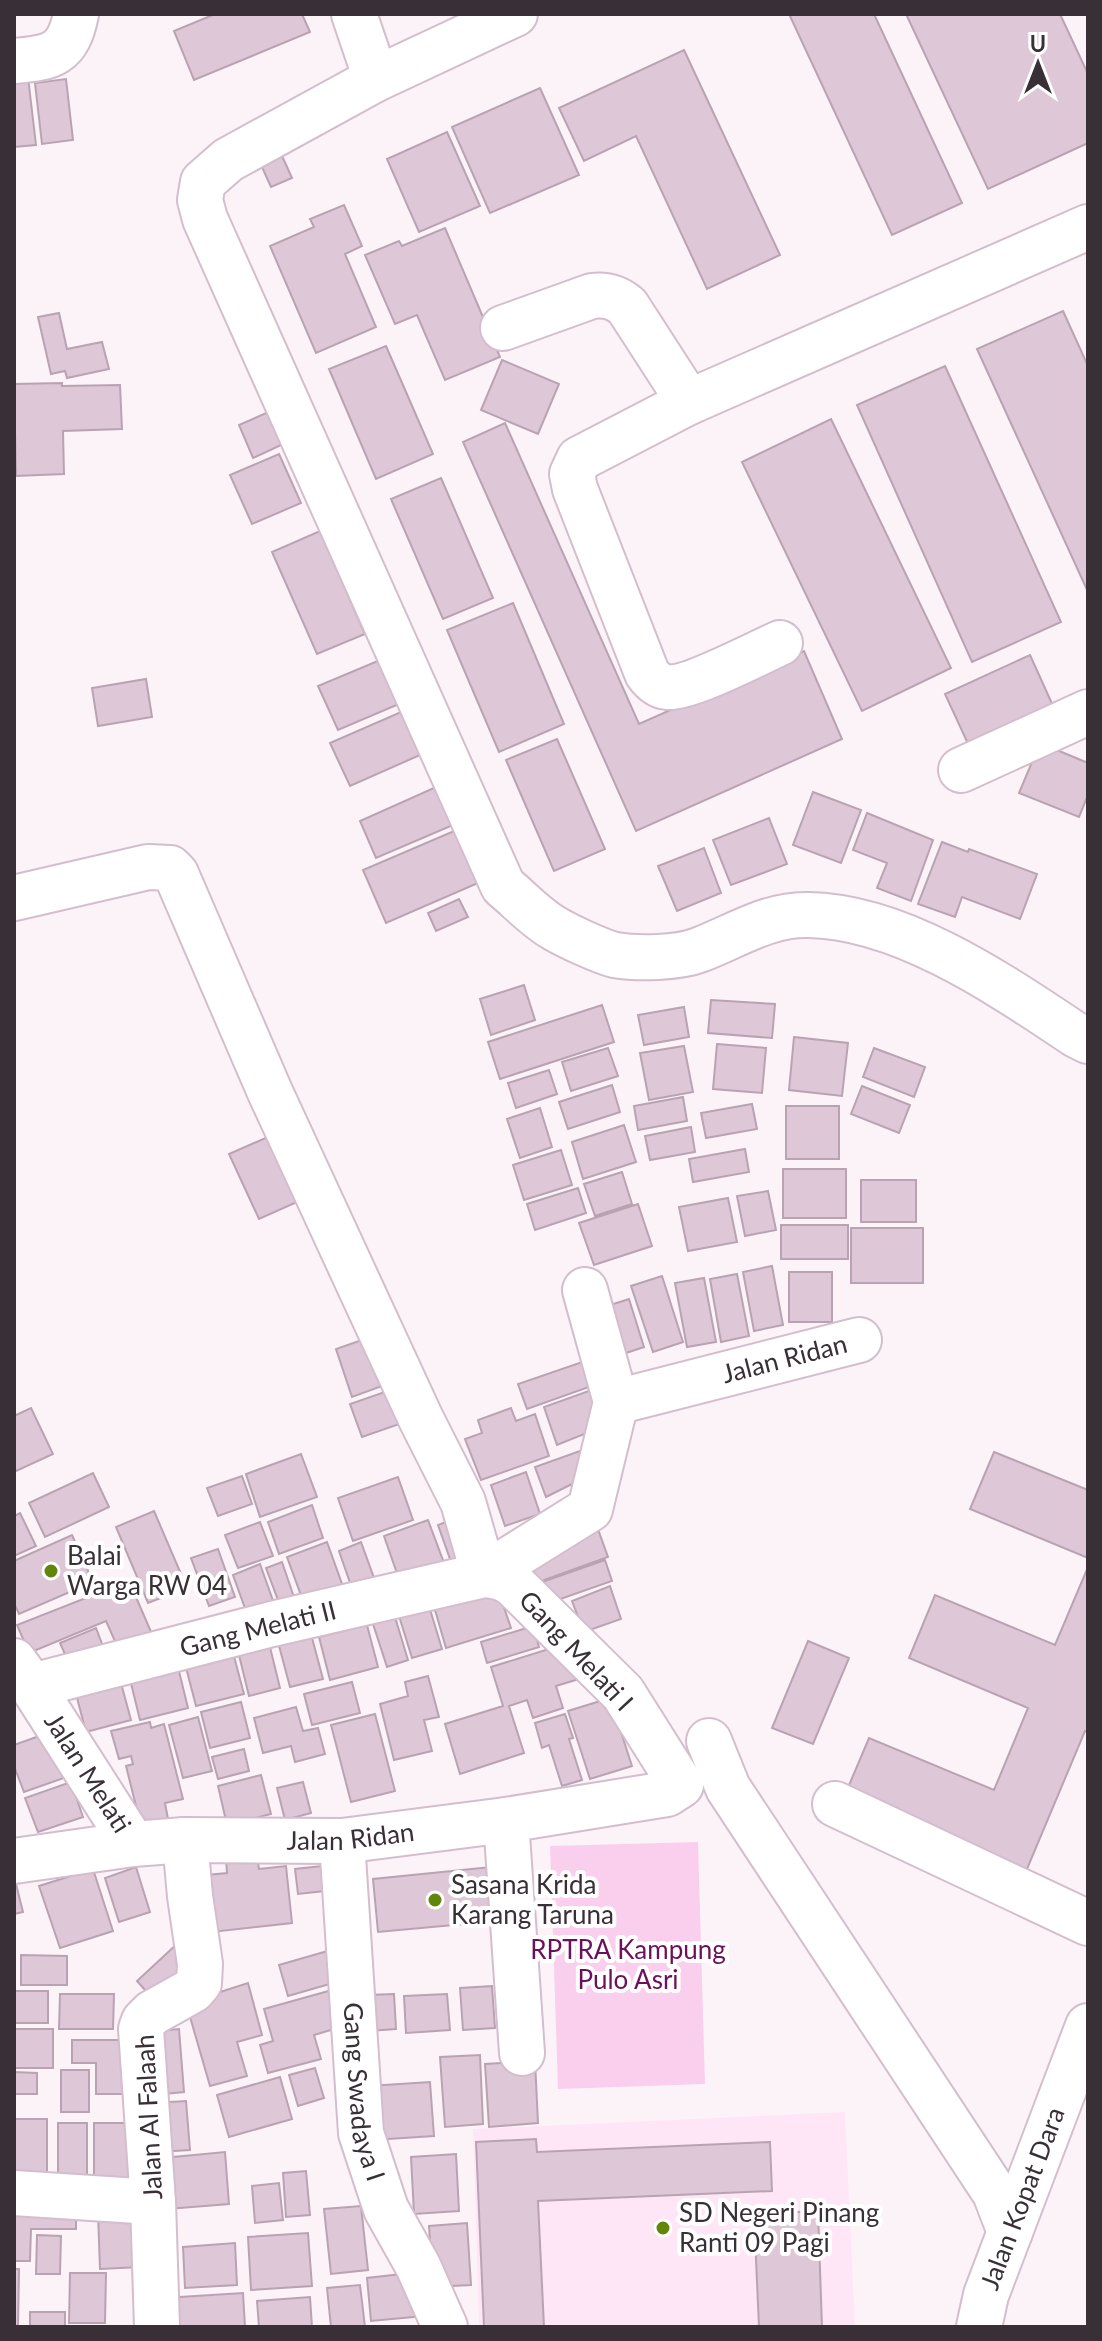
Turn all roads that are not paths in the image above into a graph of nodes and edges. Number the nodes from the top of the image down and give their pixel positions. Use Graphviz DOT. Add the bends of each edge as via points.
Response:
graph roads {
  1 [pos="76,14"];
  2 [pos="354,14"];
  3 [pos="515,14"];
  4 [pos="24,60"];
  5 [pos="376,79"];
  6 [pos="1088,227"];
  7 [pos="503,328"];
  8 [pos="689,402"];
  9 [pos="780,643"];
  10 [pos="1088,712"];
  11 [pos="961,770"];
  12 [pos="14,898"];
  13 [pos="1088,1041"];
  14 [pos="585,1290"];
  15 [pos="859,1340"];
  16 [pos="616,1402"];
  17 [pos="484,1575"];
  18 [pos="23,1674"];
  19 [pos="709,1741"];
  20 [pos="681,1785"];
  21 [pos="835,1804"];
  22 [pos="506,1820"];
  23 [pos="185,1840"];
  24 [pos="342,1841"];
  25 [pos="133,1844"];
  26 [pos="14,1861"];
  27 [pos="1088,1923"];
  28 [pos="1088,2026"];
  29 [pos="522,2053"];
  30 [pos="14,2193"];
  31 [pos="153,2202"];
  32 [pos="1010,2232"];
  33 [pos="157,2327"];
  34 [pos="445,2327"];
  35 [pos="979,2327"];
  1 -- 4 [label="street" via="65,46"];
  2 -- 5 [label="street"];
  3 -- 5 [label="street"];
  5 -- 13 [label="street" via="228,160 203,182 200,200 503,886 553,928 614,955 697,951 760,923 807,915 866,922 999,983"];
  6 -- 8 [label="street"];
  7 -- 8 [label="street" via="592,296 610,296 627,306"];
  8 -- 9 [label="street" via="579,459 572,474 575,489 653,682 686,685"];
  10 -- 11 [label="street"];
  12 -- 17 [label="street" via="148,867 170,868 176,874 270,1092 463,1502"];
  14 -- 16 [label="street"];
  15 -- 16 [label="street, Jalan Ridan"];
  16 -- 17 [label="street, Gang Melati II" via="590,1509"];
  17 -- 18 [label="street, Gang Melati II"];
  17 -- 20 [label="street, Gang Melati I" via="507,1580 623,1693"];
  18 -- 25 [label="street, Jalan Melati"];
  19 -- 32 [label="street" via="728,1788 995,2193"];
  20 -- 22 [label="street, Jalan Ridan" via="667,1794"];
  21 -- 27 [label="street"];
  22 -- 24 [label="street, Jalan Ridan"];
  22 -- 29 [label="street"];
  23 -- 24 [label="street, Jalan Ridan"];
  23 -- 25 [label="street, Jalan Ridan"];
  23 -- 31 [label="street, Jalan Al Falaah" via="199,1983 152,2013 141,2029"];
  24 -- 34 [label="street, Gang Swadaya I" via="361,2133 386,2209"];
  25 -- 26 [label="street, Jalan Ridan"];
  28 -- 32 [label="street, Jalan Kopat Dara"];
  30 -- 31 [label="street"];
  31 -- 33 [label="street, Jalan Al Falaah"];
  32 -- 35 [label="street, Jalan Kopat Dara"];
}
